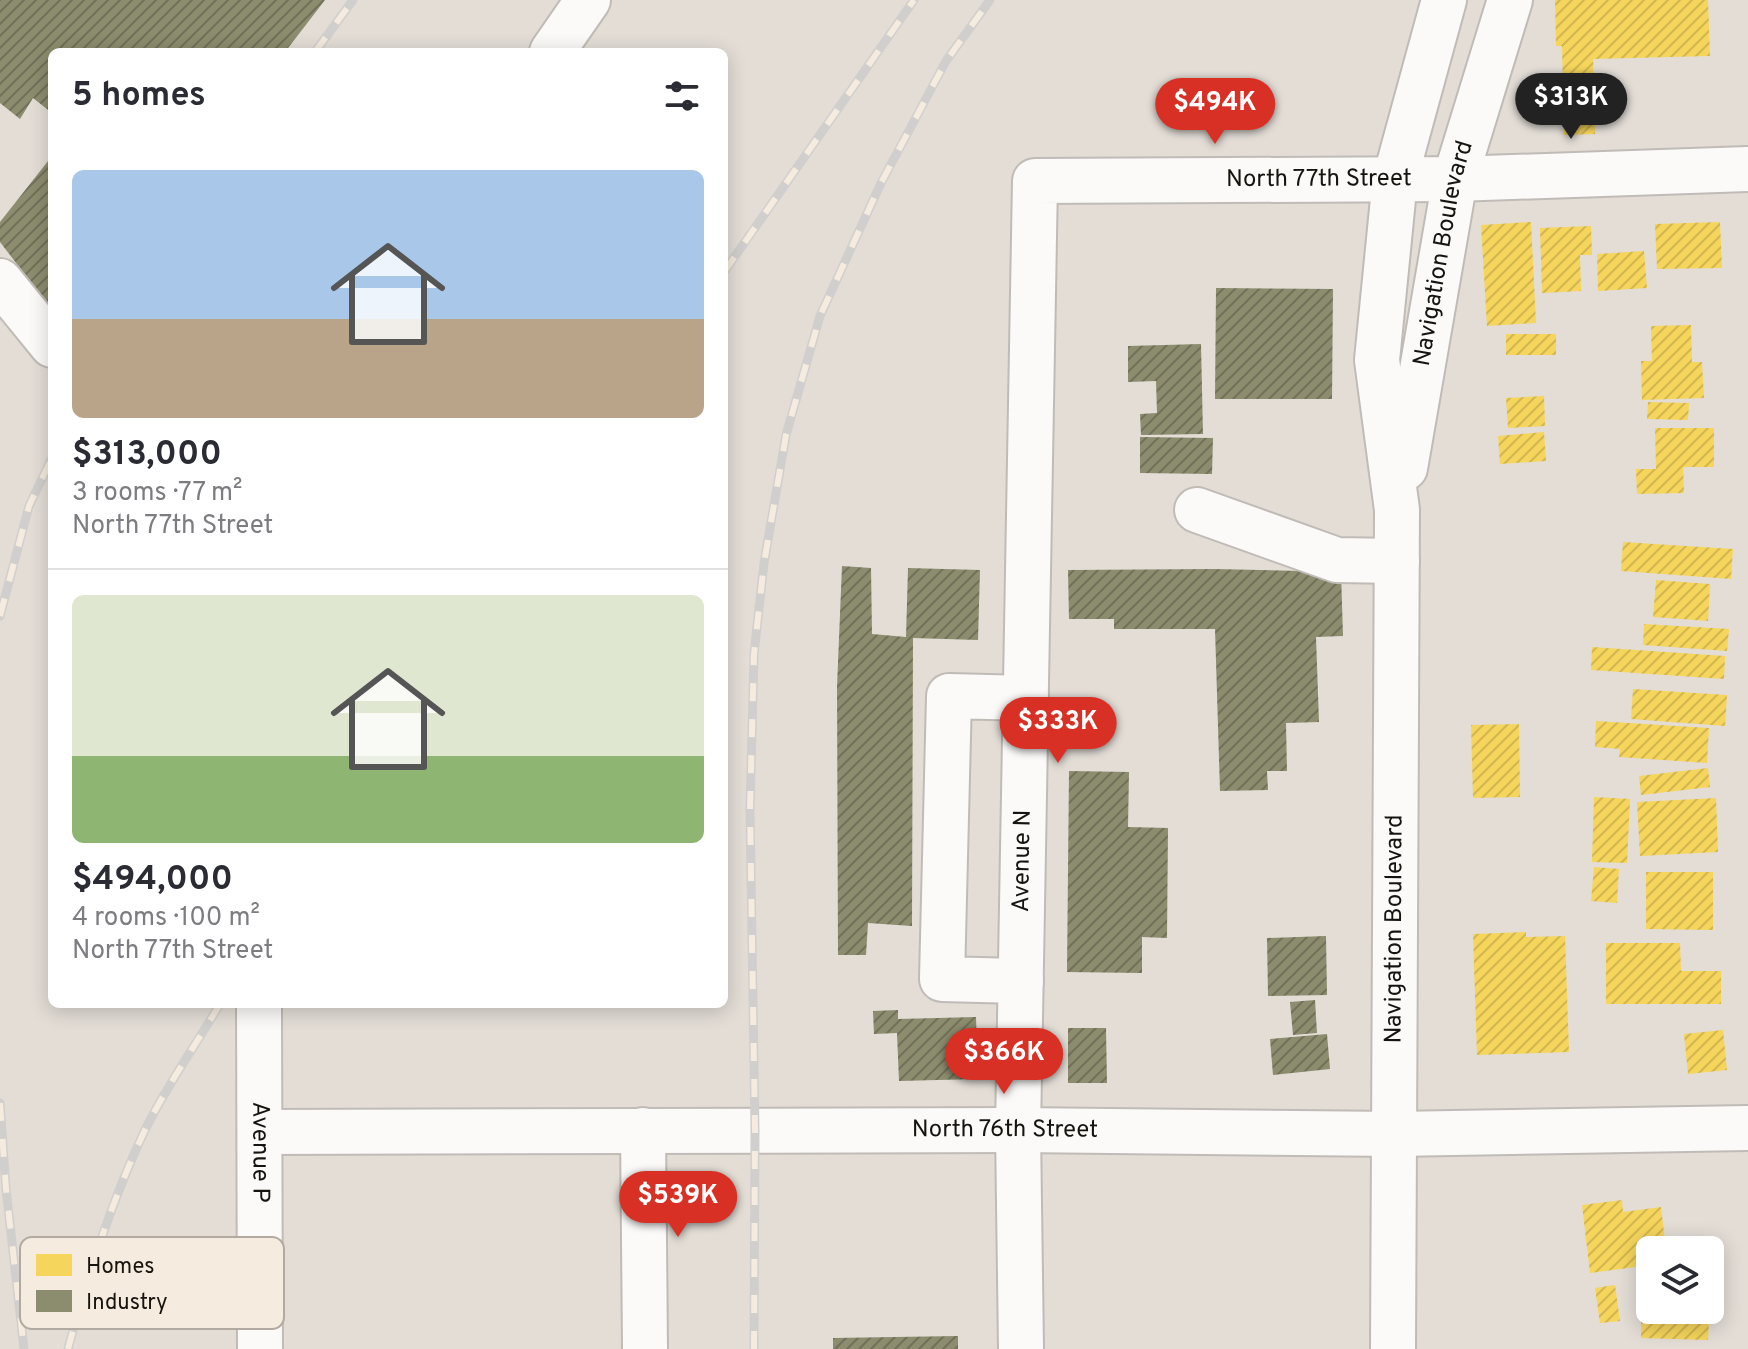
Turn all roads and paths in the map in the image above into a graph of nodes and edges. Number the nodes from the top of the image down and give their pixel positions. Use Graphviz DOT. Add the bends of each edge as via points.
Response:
graph roads {
  1 [pos="588,0"];
  2 [pos="1444,0"];
  3 [pos="1510,0"];
  4 [pos="555,48"];
  5 [pos="1748,169"];
  6 [pos="1395,179"];
  7 [pos="1455,179"];
  8 [pos="1035,181"];
  9 [pos="0,281"];
  10 [pos="48,340"];
  11 [pos="1197,510"];
  12 [pos="1397,510"];
  13 [pos="1397,561"];
  14 [pos="1026,698"];
  15 [pos="1021,981"];
  16 [pos="259,1008"];
  17 [pos="1748,1128"];
  18 [pos="643,1130"];
  19 [pos="1018,1130"];
  20 [pos="261,1132"];
  21 [pos="1395,1134"];
  22 [pos="261,1237"];
  23 [pos="260,1329"];
  24 [pos="260,1349"];
  25 [pos="645,1349"];
  26 [pos="1021,1349"];
  27 [pos="1393,1349"];
  1 -- 4 [label="street"];
  2 -- 6 [label="street, Navigation Boulevard"];
  3 -- 7 [label="street, Navigation Boulevard"];
  5 -- 7 [label="street, North 77th Street"];
  6 -- 7 [label="street, North 77th Street"];
  6 -- 8 [label="street, North 77th Street"];
  6 -- 12 [label="street, Navigation Boulevard" via="1377,360"];
  7 -- 12 [label="street, Navigation Boulevard"];
  8 -- 14 [label="street, Avenue N"];
  9 -- 10 [label="street"];
  11 -- 13 [label="street" via="1337,560"];
  12 -- 13 [label="street, Navigation Boulevard"];
  13 -- 21 [label="street, Navigation Boulevard"];
  14 -- 15 [label="street, Avenue N"];
  14 -- 15 [label="street" via="949,696 942,979"];
  15 -- 19 [label="street, Avenue N"];
  16 -- 20 [label="street, Avenue P"];
  17 -- 21 [label="street, North 76th Street"];
  18 -- 19 [label="street, North 76th Street"];
  18 -- 20 [label="street, North 76th Street"];
  18 -- 25 [label="street"];
  19 -- 21 [label="street, North 76th Street"];
  19 -- 26 [label="street, Avenue N"];
  20 -- 22 [label="street, Avenue P"];
  21 -- 27 [label="street, Navigation Boulevard"];
  23 -- 24 [label="street, Avenue P"];
}
